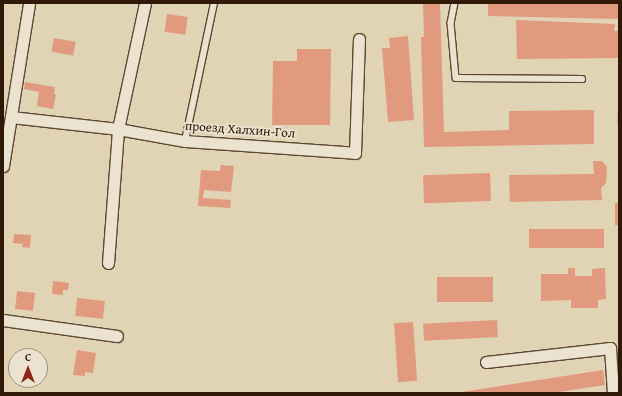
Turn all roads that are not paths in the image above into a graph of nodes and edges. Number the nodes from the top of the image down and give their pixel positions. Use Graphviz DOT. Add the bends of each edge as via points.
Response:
graph roads {
  1 [pos="29,3"];
  2 [pos="145,3"];
  3 [pos="214,3"];
  4 [pos="455,3"];
  5 [pos="360,39"];
  6 [pos="582,79"];
  7 [pos="11,117"];
  8 [pos="118,129"];
  9 [pos="185,141"];
  10 [pos="3,166"];
  11 [pos="108,263"];
  12 [pos="3,320"];
  13 [pos="117,336"];
  14 [pos="486,362"];
  15 [pos="613,393"];
  1 -- 7 [label="street"];
  2 -- 8 [label="street"];
  3 -- 9 [label="lane"];
  4 -- 6 [label="lane" via="452,23 456,78"];
  5 -- 9 [label="street, проезд Халхин-Гол" via="355,153"];
  7 -- 8 [label="street, проезд Халхин-Гол"];
  7 -- 10 [label="street"];
  8 -- 9 [label="street, проезд Халхин-Гол"];
  8 -- 11 [label="street"];
  12 -- 13 [label="street"];
  14 -- 15 [label="street" via="610,348"];
}
